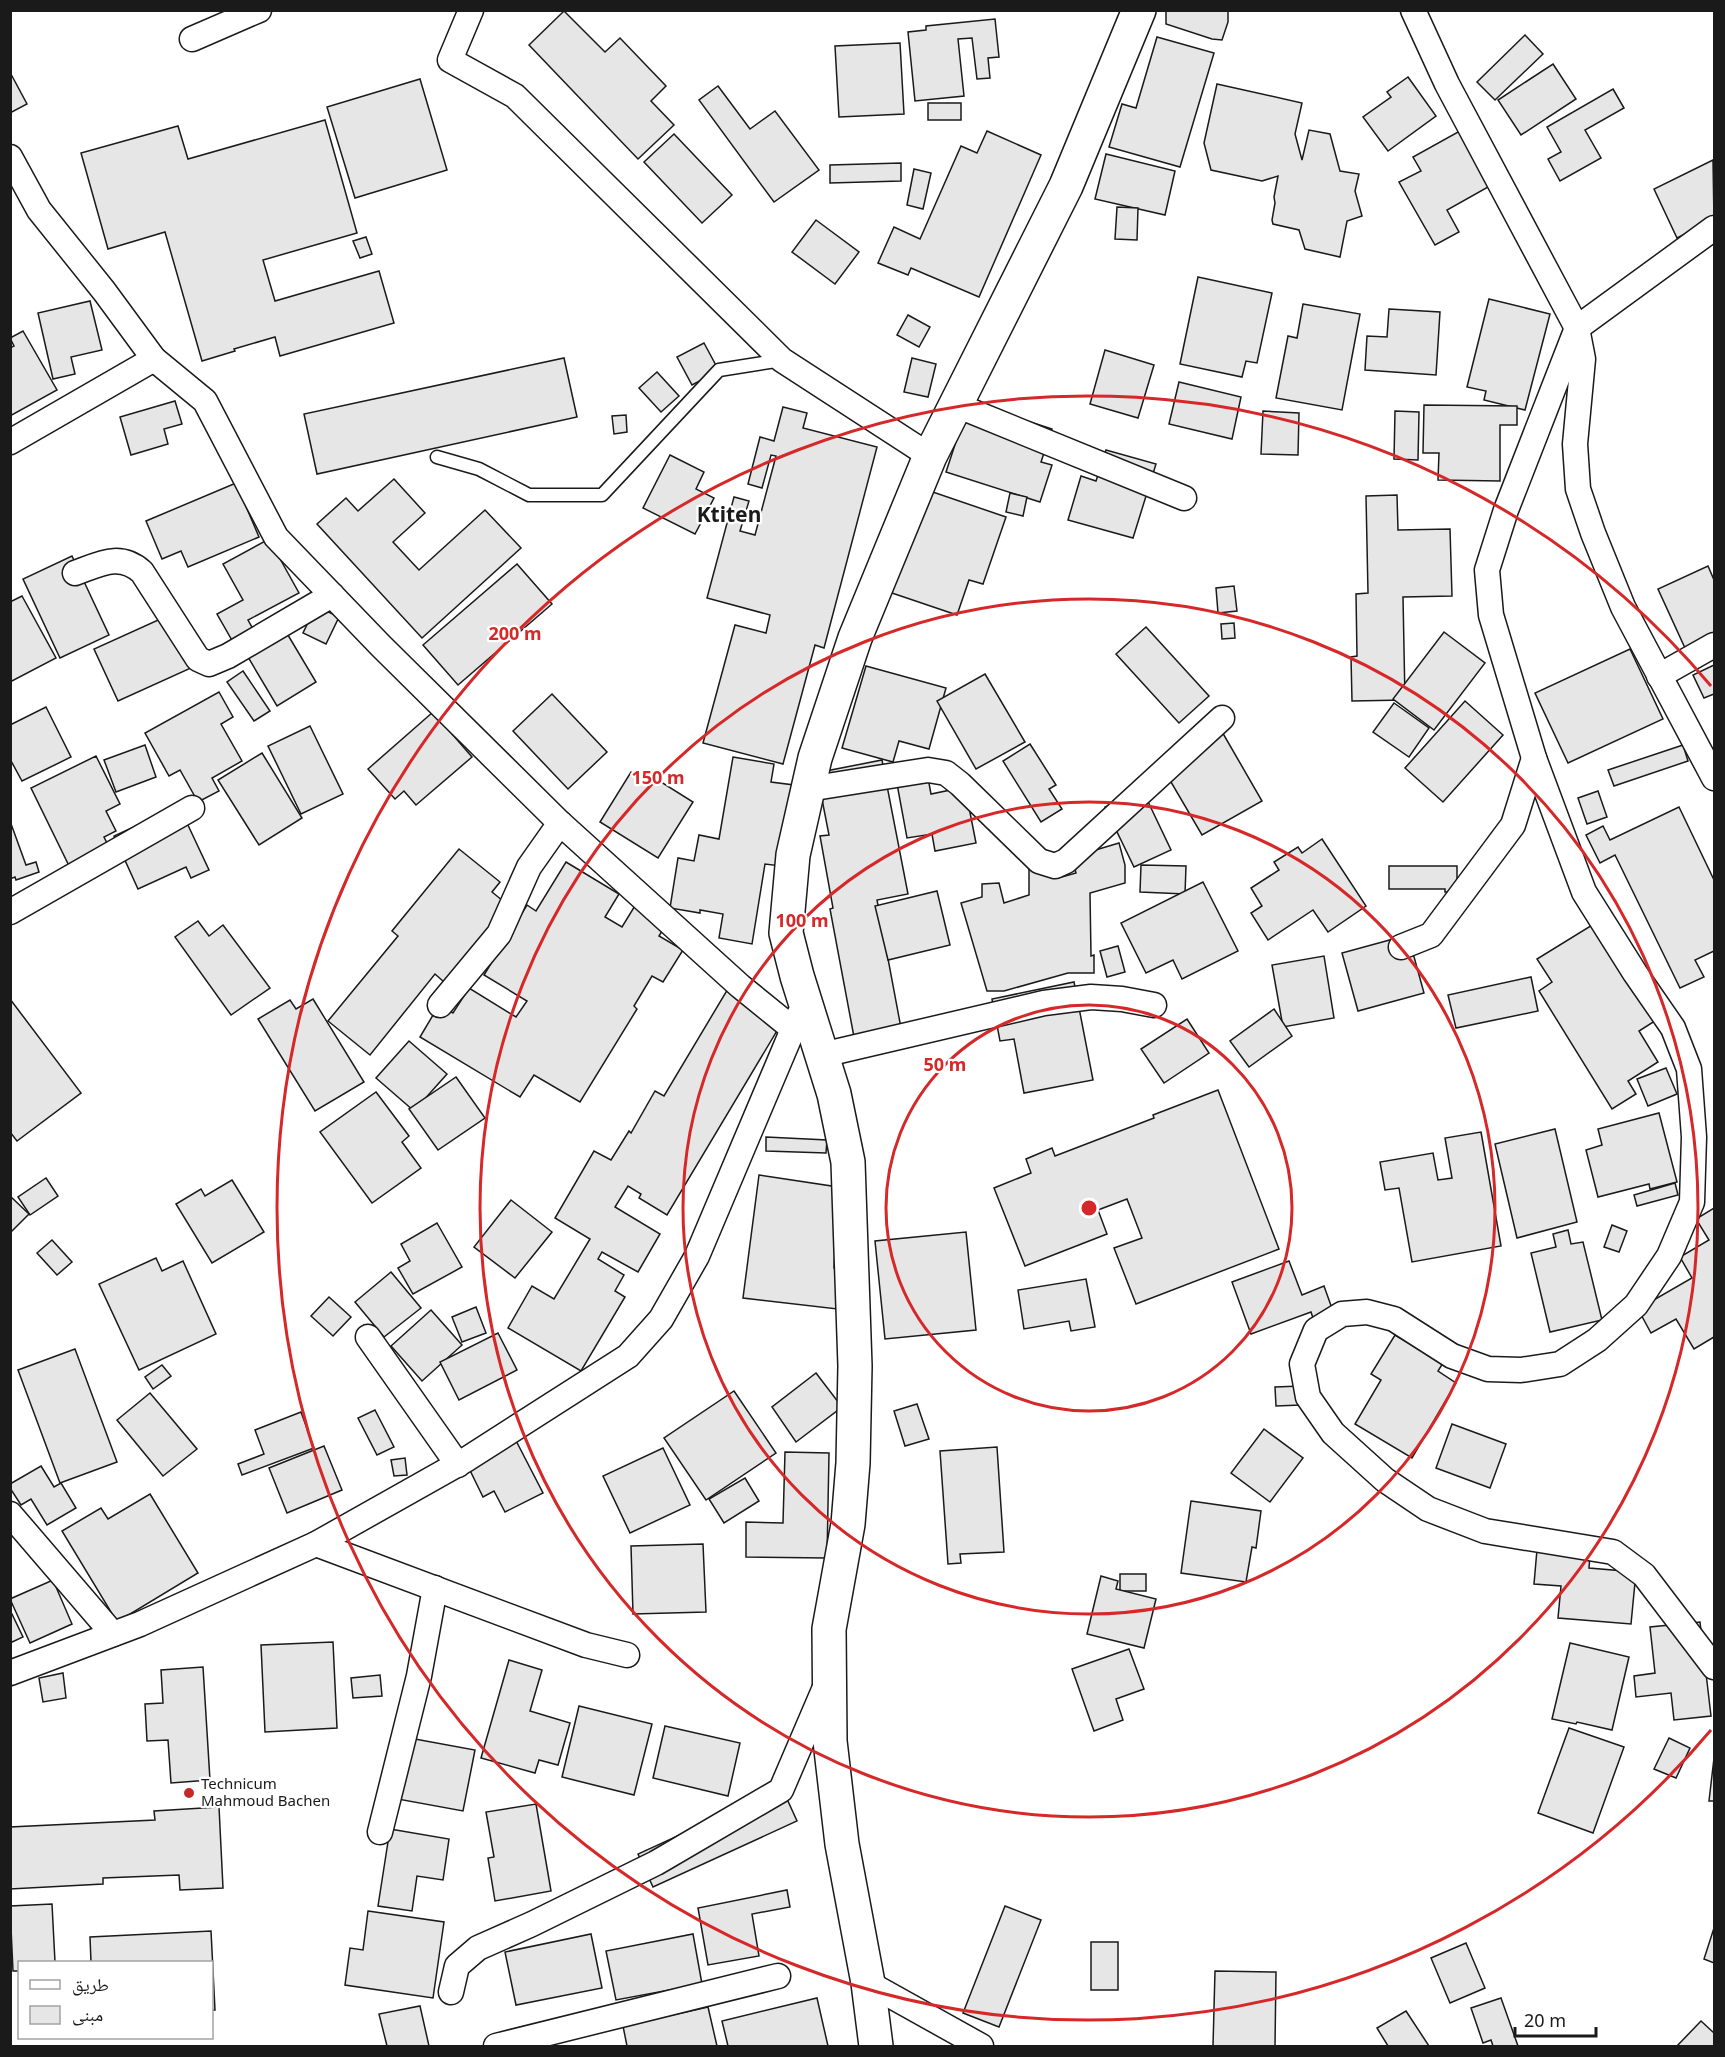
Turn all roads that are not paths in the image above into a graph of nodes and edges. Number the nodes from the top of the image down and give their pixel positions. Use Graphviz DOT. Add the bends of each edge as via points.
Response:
graph roads {
  1 [pos="259,10"];
  2 [pos="471,10"];
  3 [pos="1139,10"];
  4 [pos="1413,10"];
  5 [pos="192,39"];
  6 [pos="10,157"];
  7 [pos="1714,228"];
  8 [pos="1577,328"];
  9 [pos="154,358"];
  10 [pos="782,360"];
  11 [pos="956,405"];
  12 [pos="10,442"];
  13 [pos="930,456"];
  14 [pos="437,457"];
  15 [pos="1184,498"];
  16 [pos="75,573"];
  17 [pos="332,595"];
  18 [pos="1714,645"];
  19 [pos="1659,676"];
  20 [pos="1222,718"];
  21 [pos="1534,758"];
  22 [pos="1714,778"];
  23 [pos="808,789"];
  24 [pos="192,808"];
  25 [pos="560,823"];
  26 [pos="10,912"];
  27 [pos="1401,947"];
  28 [pos="440,1005"];
  29 [pos="1154,1005"];
  30 [pos="799,1015"];
  31 [pos="822,1054"];
  32 [pos="368,1337"];
  33 [pos="458,1465"];
  34 [pos="10,1514"];
  35 [pos="316,1544"];
  36 [pos="435,1588"];
  37 [pos="113,1634"];
  38 [pos="627,1654"];
  39 [pos="1714,1667"];
  40 [pos="10,1673"];
  41 [pos="830,1678"];
  42 [pos="381,1832"];
  43 [pos="778,1976"];
  44 [pos="867,1983"];
  45 [pos="451,1992"];
  46 [pos="496,2046"];
  47 [pos="876,2046"];
  48 [pos="981,2046"];
  1 -- 5 [label="street"];
  2 -- 10 [label="street" via="450,60 515,96"];
  3 -- 11 [label="street" via="1066,186"];
  4 -- 8 [label="street" via="1447,84"];
  6 -- 9 [label="street" via="39,210"];
  7 -- 8 [label="street"];
  8 -- 19 [label="street" via="1583,359 1575,444 1578,489 1623,607"];
  8 -- 21 [label="street" via="1506,510 1487,570 1491,615"];
  9 -- 12 [label="street"];
  9 -- 17 [label="street" via="205,401 276,537"];
  10 -- 13 [label="street"];
  10 -- 14 [label="lane" via="718,370 602,495 530,495 479,469"];
  11 -- 13 [label="street"];
  11 -- 15 [label="street"];
  13 -- 23 [label="street" via="855,639"];
  16 -- 17 [label="street" via="107,561 134,564 198,659 209,664"];
  17 -- 25 [label="street"];
  18 -- 19 [label="street"];
  19 -- 22 [label="street"];
  20 -- 23 [label="street" via="1066,861 1055,866 1040,861 946,773 928,770"];
  21 -- 27 [label="street" via="1513,825 1431,935"];
  21 -- 39 [label="street" via="1584,892 1673,1028 1689,1070 1694,1137 1692,1202 1669,1257 1636,1305 1597,1340 1560,1364 1521,1370 1488,1369 1452,1356 1394,1319 1367,1312 1342,1314 1316,1329 1302,1364 1308,1397 1333,1433 1385,1480 1428,1509 1485,1532 1613,1552 1644,1575"];
  23 -- 30 [label="street" via="793,855 786,933"];
  24 -- 26 [label="street"];
  25 -- 28 [label="street" via="530,867 499,934"];
  25 -- 30 [label="street" via="740,987"];
  29 -- 31 [label="street" via="1091,997 1044,1003"];
  30 -- 31 [label="street"];
  30 -- 33 [label="street" via="697,1257 661,1319 628,1356"];
  31 -- 41 [label="street" via="848,1162 855,1366 853,1463 848,1524 829,1629"];
  32 -- 33 [label="street"];
  33 -- 35 [label="street"];
  34 -- 37 [label="street"];
  35 -- 36 [label="street"];
  35 -- 37 [label="street"];
  36 -- 38 [label="street" via="586,1645"];
  36 -- 42 [label="street" via="419,1676"];
  37 -- 40 [label="street"];
  41 -- 44 [label="street" via="830,1741 842,1844"];
  41 -- 45 [label="street" via="781,1790 656,1863 478,1948 457,1966"];
  43 -- 46 [label="street"];
  44 -- 47 [label="street"];
  44 -- 48 [label="street"];
}
